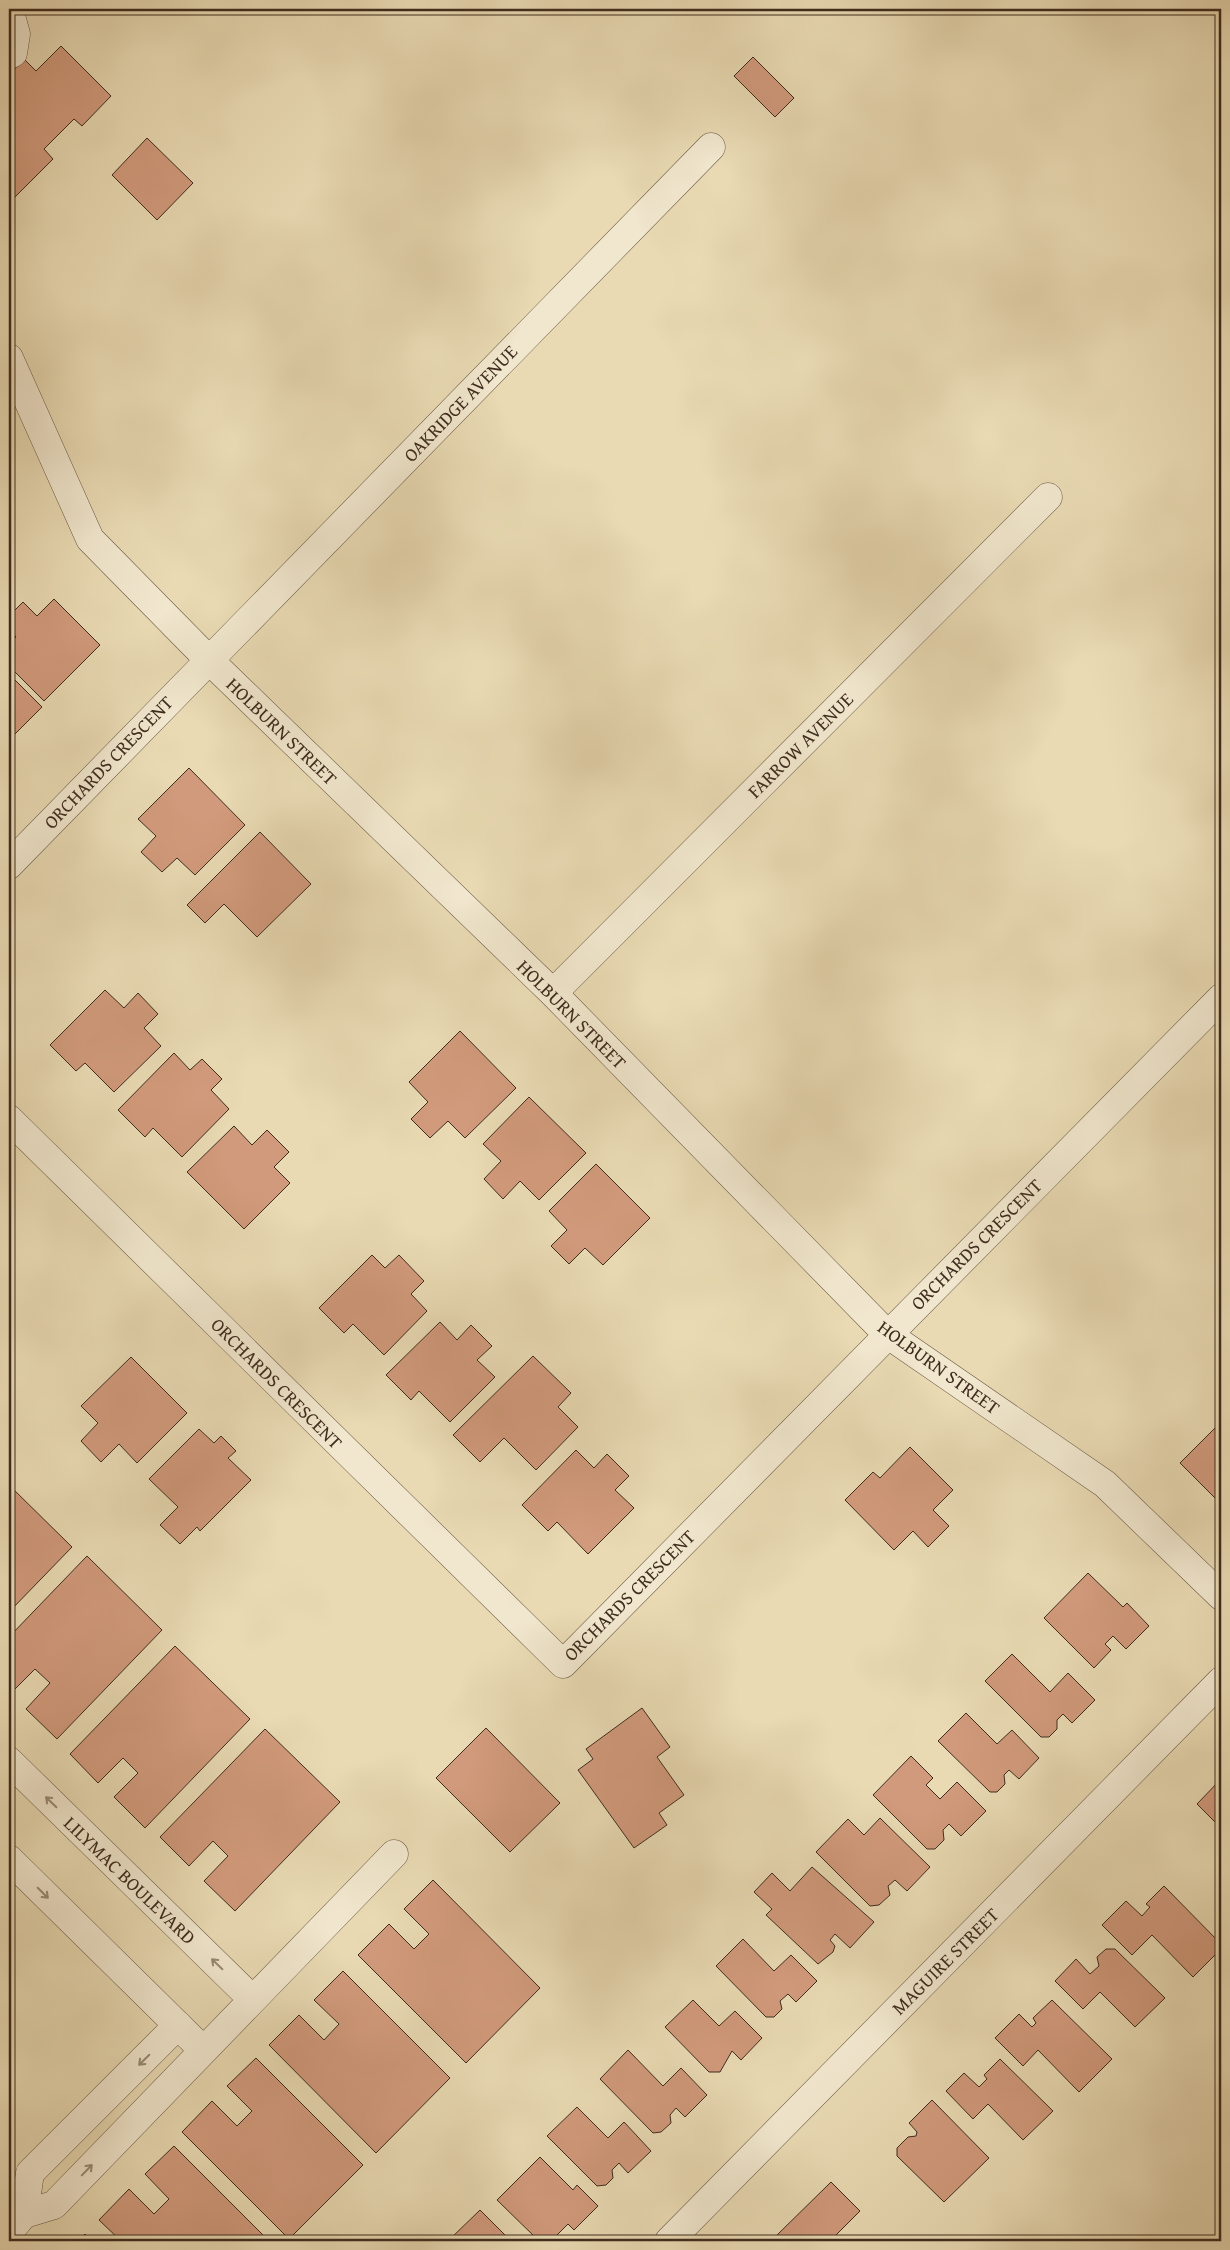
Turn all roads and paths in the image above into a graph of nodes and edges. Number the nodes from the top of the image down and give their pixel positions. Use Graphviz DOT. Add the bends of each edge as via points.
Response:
graph roads {
  1 [pos="9,9"];
  2 [pos="9,55"];
  3 [pos="711,147"];
  4 [pos="9,358"];
  5 [pos="1048,497"];
  6 [pos="208,660"];
  7 [pos="9,864"];
  8 [pos="553,993"];
  9 [pos="1221,998"];
  10 [pos="9,1119"];
  11 [pos="887,1334"];
  12 [pos="1221,1596"];
  13 [pos="1221,1680"];
  14 [pos="9,1761"];
  15 [pos="394,1854"];
  16 [pos="9,1859"];
  17 [pos="252,1998"];
  18 [pos="178,2025"];
  19 [pos="202,2049"];
  20 [pos="16,2223"];
  21 [pos="674,2240"];
  1 -- 2 [label="street" via="16,34 13,53"];
  3 -- 6 [label="street, OAKRIDGE AVENUE"];
  4 -- 6 [label="street, HOLBURN STREET" via="90,539"];
  5 -- 8 [label="street, FARROW AVENUE"];
  6 -- 7 [label="street, ORCHARDS CRESCENT"];
  6 -- 8 [label="street, HOLBURN STREET"];
  8 -- 11 [label="street, HOLBURN STREET"];
  9 -- 11 [label="street, ORCHARDS CRESCENT"];
  10 -- 11 [label="street, ORCHARDS CRESCENT" via="563,1664"];
  11 -- 12 [label="street, HOLBURN STREET" via="1105,1484"];
  13 -- 21 [label="street, MAGUIRE STREET"];
  17 -- 14 [label="street, LILYMAC BOULEVARD, one-way"];
  15 -- 17 [label="street"];
  16 -- 18 [label="street, one-way"];
  17 -- 19 [label="street"];
  18 -- 19 [label="street"];
  18 -- 20 [label="street, one-way" via="30,2173"];
  20 -- 19 [label="street, one-way" via="54,2205"];
}
